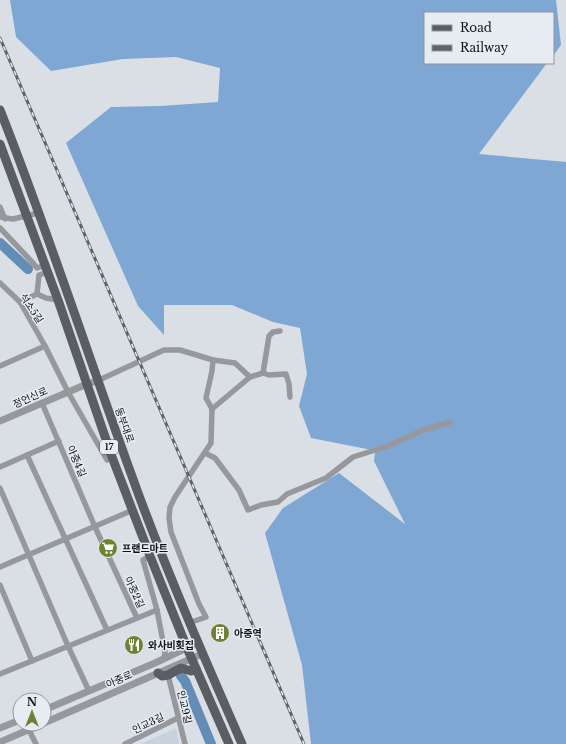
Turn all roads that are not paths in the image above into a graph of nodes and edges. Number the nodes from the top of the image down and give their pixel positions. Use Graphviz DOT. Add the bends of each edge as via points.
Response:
graph roads {
  1 [pos="0,110"];
  2 [pos="0,144"];
  3 [pos="0,207"];
  4 [pos="38,213"];
  5 [pos="26,217"];
  6 [pos="3,218"];
  7 [pos="0,228"];
  8 [pos="42,270"];
  9 [pos="1,284"];
  10 [pos="37,294"];
  11 [pos="58,300"];
  12 [pos="20,302"];
  13 [pos="280,331"];
  14 [pos="45,346"];
  15 [pos="213,360"];
  16 [pos="0,365"];
  17 [pos="264,373"];
  18 [pos="250,377"];
  19 [pos="97,380"];
  20 [pos="87,384"];
  21 [pos="68,392"];
  22 [pos="290,396"];
  23 [pos="42,403"];
  24 [pos="212,409"];
  25 [pos="0,422"];
  26 [pos="450,422"];
  27 [pos="58,442"];
  28 [pos="204,453"];
  29 [pos="27,455"];
  30 [pos="112,457"];
  31 [pos="0,467"];
  32 [pos="0,488"];
  33 [pos="133,510"];
  34 [pos="95,527"];
  35 [pos="66,539"];
  36 [pos="29,555"];
  37 [pos="150,556"];
  38 [pos="0,568"];
  39 [pos="116,573"];
  40 [pos="0,585"];
  41 [pos="157,610"];
  42 [pos="137,618"];
  43 [pos="189,623"];
  44 [pos="107,630"];
  45 [pos="197,644"];
  46 [pos="68,646"];
  47 [pos="187,648"];
  48 [pos="202,654"];
  49 [pos="164,658"];
  50 [pos="192,658"];
  51 [pos="32,661"];
  52 [pos="196,669"];
  53 [pos="158,672"];
  54 [pos="0,674"];
  55 [pos="168,675"];
  56 [pos="89,691"];
  57 [pos="52,707"];
  58 [pos="178,718"];
  59 [pos="52,720"];
  60 [pos="12,723"];
  61 [pos="0,728"];
  62 [pos="24,732"];
  63 [pos="30,732"];
  64 [pos="0,742"];
  65 [pos="36,744"];
  66 [pos="125,744"];
  67 [pos="185,744"];
  68 [pos="229,744"];
  69 [pos="242,744"];
  1 -- 4 [label="main road, 동부대로 / 17"];
  2 -- 5 [label="main road, 17"];
  3 -- 6 [label="street"];
  4 -- 5 [label="street"];
  4 -- 19 [label="main road, 동부대로 / 17"];
  5 -- 6 [label="street"];
  5 -- 8 [label="main road, 17"];
  7 -- 8 [label="street"];
  8 -- 10 [label="street"];
  8 -- 11 [label="main road, 17"];
  9 -- 12 [label="street, 석소5길"];
  10 -- 11 [label="street"];
  10 -- 12 [label="street"];
  11 -- 20 [label="main road, 17"];
  12 -- 14 [label="street, 석소5길"];
  13 -- 17 [label="street" via="269,336"];
  14 -- 16 [label="street"];
  14 -- 21 [label="street, 석소5길"];
  15 -- 18 [label="street" via="235,364"];
  15 -- 19 [label="street" via="180,350 164,350"];
  15 -- 24 [label="street" via="206,398"];
  17 -- 18 [label="street"];
  17 -- 22 [label="street" via="286,374 290,384"];
  18 -- 24 [label="street"];
  19 -- 20 [label="street, 정언신로"];
  19 -- 43 [label="main road, 동부대로 / 17"];
  20 -- 21 [label="street, 정언신로"];
  20 -- 30 [label="main road, 17"];
  21 -- 23 [label="street, 정언신로"];
  21 -- 30 [label="street, 석소5길" via="107,460"];
  23 -- 25 [label="street, 정언신로"];
  23 -- 27 [label="street, 아중4길"];
  24 -- 28 [label="street" via="211,443"];
  26 -- 28 [label="street" via="353,457 326,478 287,494 278,502 248,510 239,490 215,458"];
  27 -- 29 [label="street"];
  27 -- 34 [label="street, 아중4길"];
  28 -- 43 [label="street" via="174,497 169,518 171,532 206,617"];
  29 -- 31 [label="street"];
  29 -- 35 [label="street"];
  30 -- 33 [label="main road, 17"];
  32 -- 36 [label="street"];
  33 -- 34 [label="street"];
  33 -- 37 [label="main road, 17"];
  34 -- 35 [label="street"];
  34 -- 39 [label="street, 아중4길"];
  35 -- 36 [label="street"];
  35 -- 44 [label="street"];
  36 -- 38 [label="street"];
  36 -- 46 [label="street"];
  37 -- 41 [label="street" via="143,560"];
  37 -- 47 [label="main road, 17"];
  39 -- 42 [label="street, 아중2길"];
  40 -- 51 [label="street"];
  41 -- 42 [label="street, 아중2길"];
  41 -- 49 [label="street"];
  42 -- 44 [label="street, 아중2길"];
  43 -- 45 [label="main road, 동부대로 / 17"];
  44 -- 46 [label="street, 아중2길"];
  45 -- 47 [label="street, 아중로"];
  45 -- 48 [label="main road, 동부대로 / 17"];
  46 -- 51 [label="street, 아중2길"];
  46 -- 56 [label="street"];
  47 -- 49 [label="street, 아중로"];
  47 -- 50 [label="main road, 17"];
  48 -- 50 [label="street, 아중로"];
  48 -- 69 [label="main road, 동부대로 / 17"];
  49 -- 56 [label="street, 아중로"];
  50 -- 52 [label="main road, 17"];
  50 -- 53 [label="street, 아중로"];
  51 -- 54 [label="street, 아중2길"];
  52 -- 55 [label="main road" via="191,671 181,668"];
  52 -- 68 [label="main road, 17"];
  53 -- 55 [label="main road" via="162,676"];
  53 -- 59 [label="street, 아중로"];
  55 -- 58 [label="street, 인교9길"];
  56 -- 57 [label="street, 아중로"];
  58 -- 66 [label="street, 인교3길"];
  58 -- 67 [label="street, 인교9길"];
  60 -- 61 [label="street"];
  62 -- 64 [label="street, 아중로"];
  63 -- 65 [label="street"];
}
